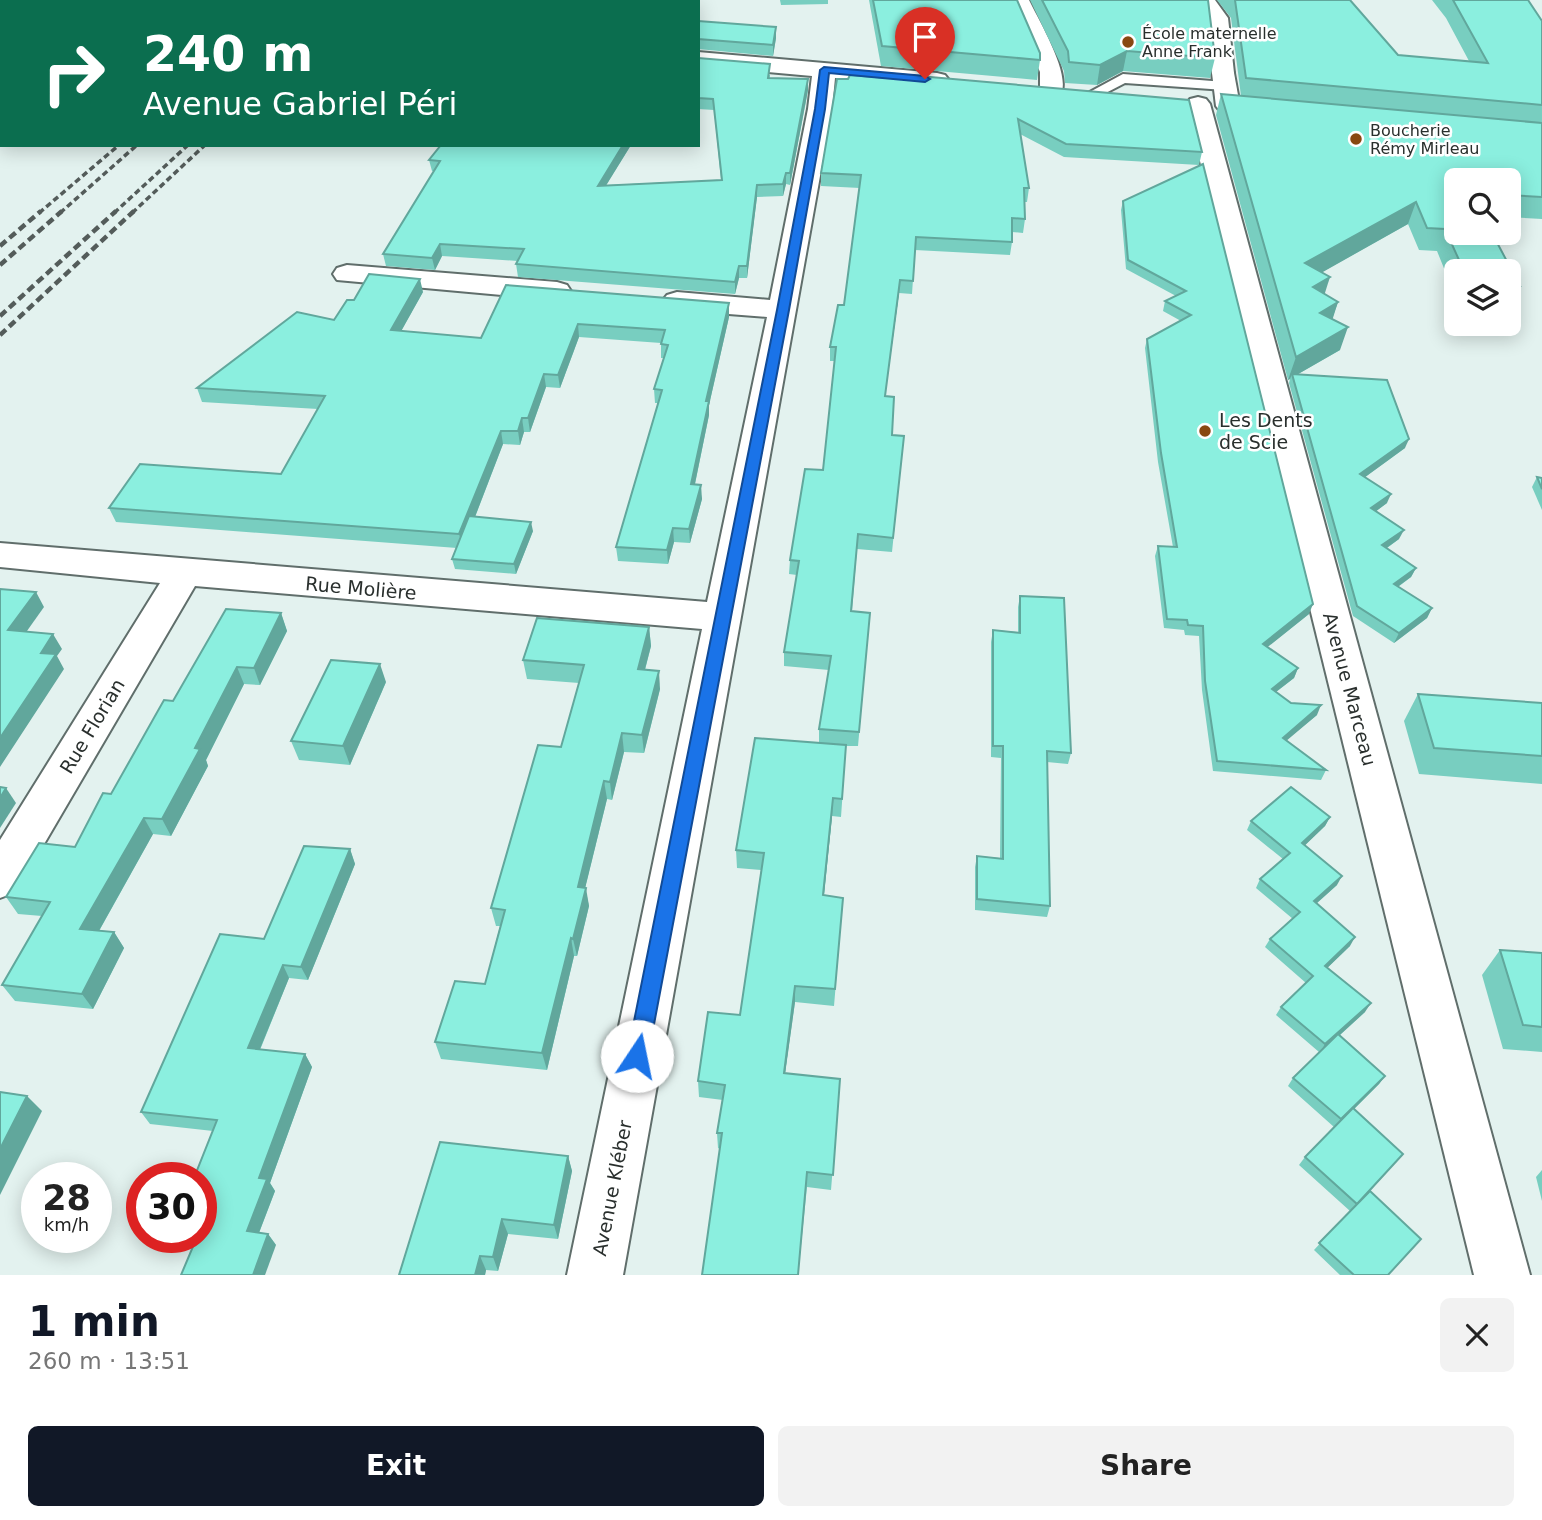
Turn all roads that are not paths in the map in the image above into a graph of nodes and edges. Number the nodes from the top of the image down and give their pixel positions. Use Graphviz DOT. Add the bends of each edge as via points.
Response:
graph roads {
  1 [pos="1018,0"];
  2 [pos="1205,0"];
  3 [pos="700,59"];
  4 [pos="824,70"];
  5 [pos="958,82"];
  6 [pos="1025,88"];
  7 [pos="1052,90"];
  8 [pos="1093,94"];
  9 [pos="1224,95"];
  10 [pos="347,274"];
  11 [pos="579,293"];
  12 [pos="647,298"];
  13 [pos="783,310"];
  14 [pos="0,555"];
  15 [pos="185,573"];
  16 [pos="721,617"];
  17 [pos="0,879"];
  18 [pos="595,1275"];
  19 [pos="1502,1275"];
  1 -- 7 [label="street" via="1051,72"];
  2 -- 9 [label="street, Avenue Marceau" via="1217,18"];
  3 -- 4 [label="street"];
  4 -- 5 [label="street"];
  4 -- 13 [label="street, Avenue Kléber"];
  6 -- 7 [label="street"];
  7 -- 8 [label="street"];
  8 -- 9 [label="street"];
  8 -- 9 [label="lane" via="1123,78"];
  9 -- 19 [label="street, Avenue Marceau"];
  10 -- 11 [label="street"];
  12 -- 13 [label="street"];
  13 -- 16 [label="street, Avenue Kléber"];
  14 -- 15 [label="street, Rue Molière"];
  15 -- 16 [label="street, Rue Molière"];
  15 -- 17 [label="street, Rue Florian"];
  16 -- 18 [label="street, Avenue Kléber"];
}
